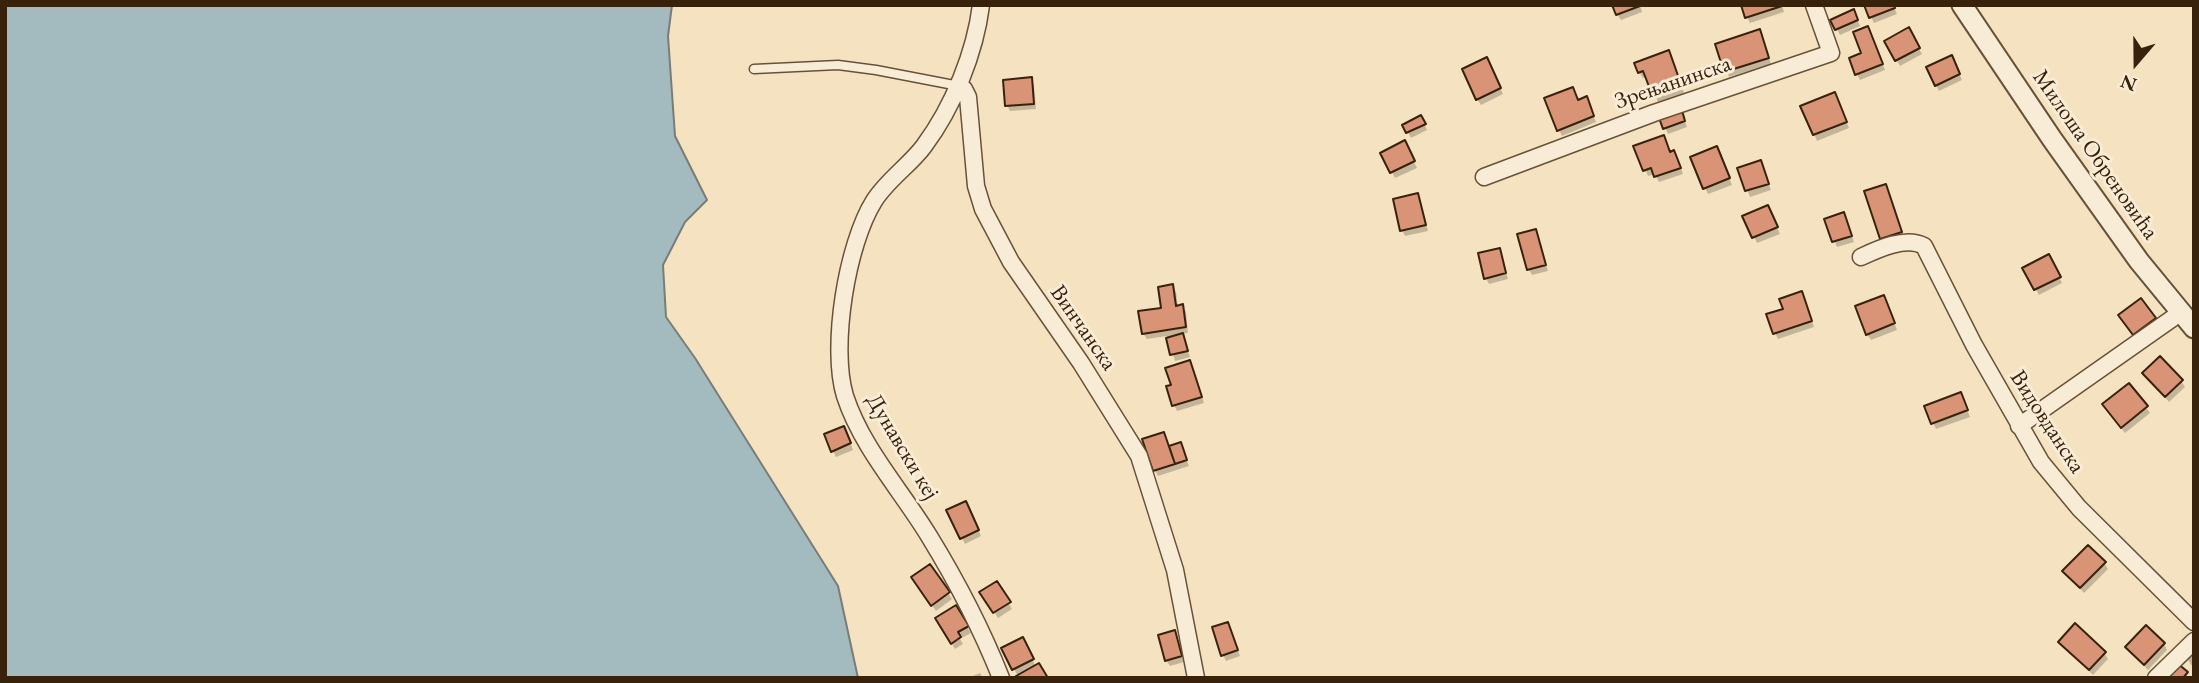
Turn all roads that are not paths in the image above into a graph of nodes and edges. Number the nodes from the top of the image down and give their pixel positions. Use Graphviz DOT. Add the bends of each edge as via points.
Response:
graph roads {
  1 [pos="981,5"];
  2 [pos="1814,5"];
  3 [pos="1962,5"];
  4 [pos="754,69"];
  5 [pos="959,86"];
  6 [pos="1484,177"];
  7 [pos="1860,257"];
  8 [pos="2180,313"];
  9 [pos="2194,328"];
  10 [pos="2019,426"];
  11 [pos="2194,622"];
  12 [pos="2194,641"];
  13 [pos="1001,678"];
  14 [pos="1196,678"];
  15 [pos="2156,678"];
  1 -- 5 [label="street"];
  2 -- 6 [label="street, Зрењанинска" via="1831,53"];
  3 -- 8 [label="street, Милоша Обреновића" via="2052,139"];
  4 -- 5 [label="lane" via="838,65"];
  5 -- 13 [label="street, Дунавски кеј" via="924,146 874,200 860,231 842,312 842,380 868,445 930,537"];
  5 -- 14 [label="street, Винчанска" via="968,97 976,186 983,209 1011,262 1139,456 1175,570"];
  7 -- 10 [label="street, Видовданска" via="1904,243 1919,243 1928,250"];
  8 -- 9 [label="street, Милоша Обреновића"];
  8 -- 10 [label="street"];
  10 -- 11 [label="street, Видовданска" via="2041,462 2079,508"];
  12 -- 15 [label="street"];
}
